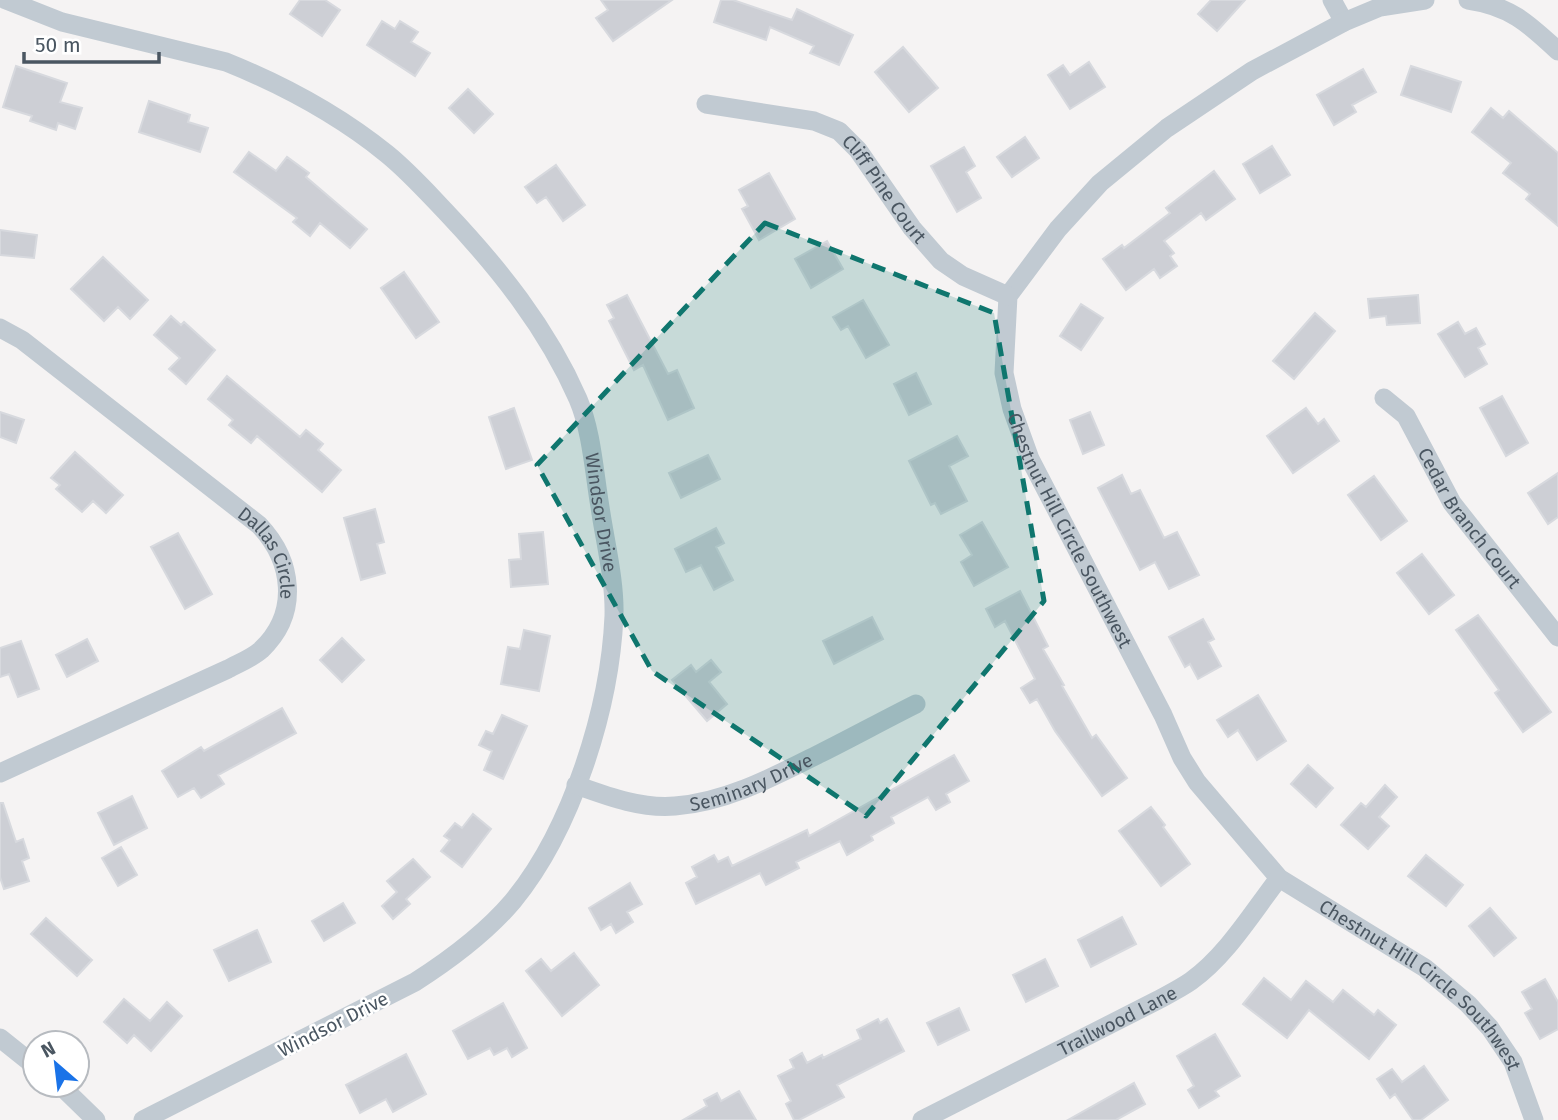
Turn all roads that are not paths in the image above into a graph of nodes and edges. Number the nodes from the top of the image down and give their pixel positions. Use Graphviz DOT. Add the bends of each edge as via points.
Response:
graph roads {
  1 [pos="6,0"];
  2 [pos="1332,0"];
  3 [pos="1425,0"];
  4 [pos="1468,0"];
  5 [pos="1344,22"];
  6 [pos="1558,51"];
  7 [pos="706,104"];
  8 [pos="1008,296"];
  9 [pos="0,328"];
  10 [pos="1384,398"];
  11 [pos="1558,637"];
  12 [pos="916,704"];
  13 [pos="0,773"];
  14 [pos="576,785"];
  15 [pos="1279,878"];
  16 [pos="0,1038"];
  17 [pos="21,1055"];
  18 [pos="74,1099"];
  19 [pos="96,1120"];
  20 [pos="143,1120"];
  21 [pos="922,1120"];
  22 [pos="1534,1120"];
  1 -- 14 [label="street, Windsor Drive" via="62,22 226,62 320,109 388,154 415,179 488,257 517,296 579,402 610,573 614,614 609,660 591,744"];
  2 -- 5 [label="street"];
  3 -- 5 [label="street" via="1380,7"];
  4 -- 6 [label="street" via="1491,4 1528,23"];
  5 -- 8 [label="street" via="1252,71 1100,183 1058,229"];
  7 -- 8 [label="street, Cliff Pine Court" via="814,121 839,131 941,261"];
  8 -- 15 [label="street, Chestnut Hill Circle Southwest" via="1004,373 1030,459 1182,758"];
  9 -- 13 [label="street, Dallas Circle" via="22,340 259,525 278,548 287,587 281,620 259,651"];
  10 -- 11 [label="street, Cedar Branch Court" via="1406,416 1452,503"];
  12 -- 14 [label="street, Seminary Drive" via="780,774 708,801 648,805"];
  14 -- 20 [label="street, Windsor Drive" via="535,871 503,911 448,962"];
  15 -- 21 [label="street, Trailwood Lane" via="1234,938 1190,981"];
  15 -- 22 [label="street, Chestnut Hill Circle Southwest" via="1425,968 1468,1004 1513,1062"];
  16 -- 17 [label="street"];
  18 -- 19 [label="street"];
}
